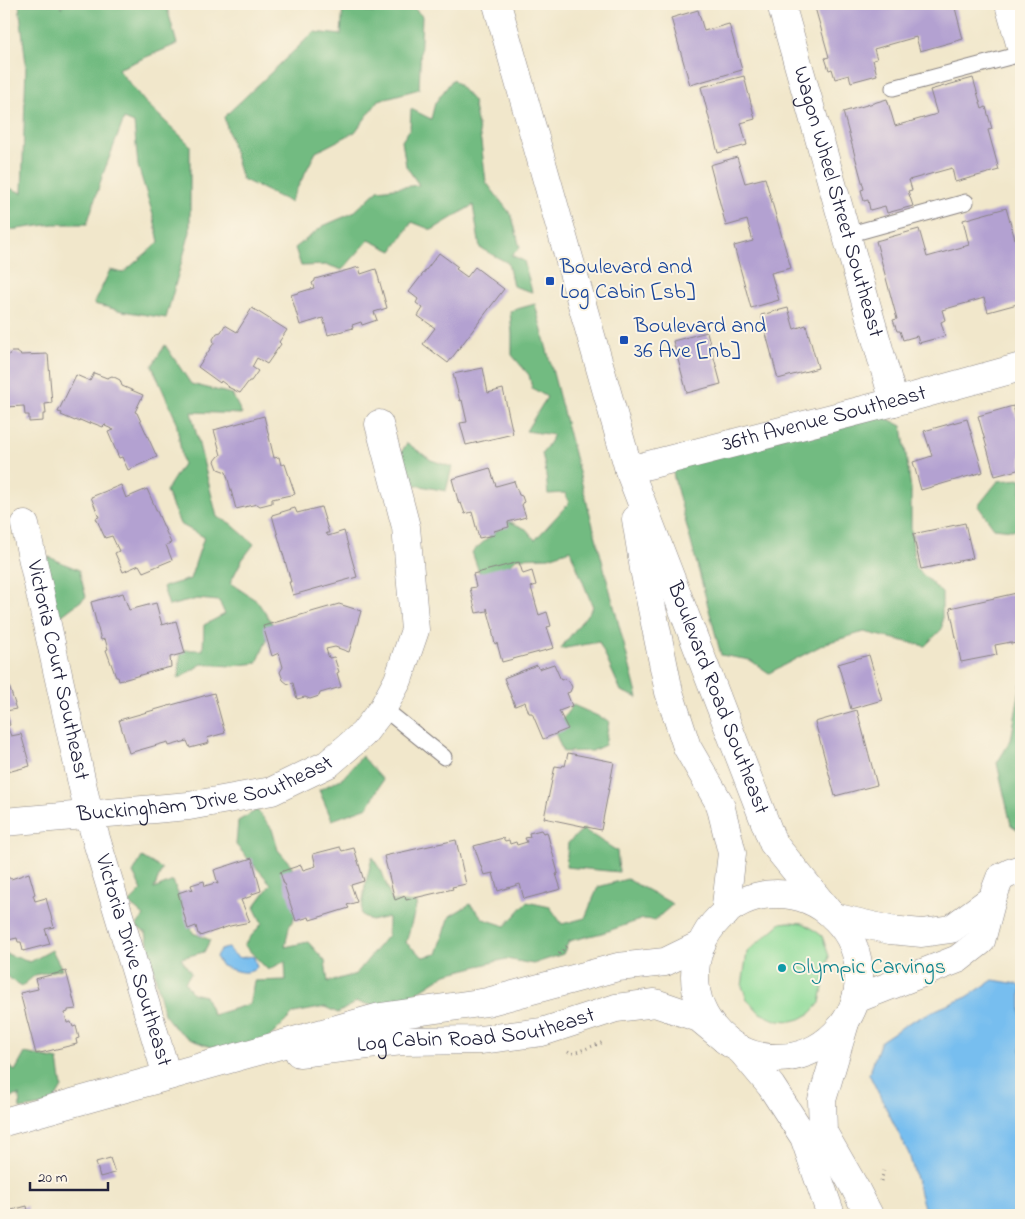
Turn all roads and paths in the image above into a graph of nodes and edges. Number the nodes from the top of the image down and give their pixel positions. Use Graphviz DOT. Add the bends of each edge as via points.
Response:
graph roads {
  1 [pos="497,4"];
  2 [pos="781,4"];
  3 [pos="1009,4"];
  4 [pos="1021,47"];
  5 [pos="1021,54"];
  6 [pos="893,88"];
  7 [pos="966,202"];
  8 [pos="847,235"];
  9 [pos="1021,367"];
  10 [pos="894,402"];
  11 [pos="379,424"];
  12 [pos="629,470"];
  13 [pos="25,526"];
  14 [pos="384,708"];
  15 [pos="444,757"];
  16 [pos="89,815"];
  17 [pos="4,822"];
  18 [pos="1021,869"];
  19 [pos="992,899"];
  20 [pos="725,914"];
  21 [pos="831,914"];
  22 [pos="702,944"];
  23 [pos="856,999"];
  24 [pos="845,1023"];
  25 [pos="734,1045"];
  26 [pos="211,1064"];
  27 [pos="167,1076"];
  28 [pos="4,1122"];
  29 [pos="831,1215"];
  30 [pos="868,1215"];
  1 -- 12 [label="street, Boulevard Road Southeast"];
  2 -- 8 [label="street, Wagon Wheel Street Southeast"];
  3 -- 4 [label="street"];
  5 -- 6 [label="lane"];
  7 -- 8 [label="lane"];
  8 -- 10 [label="street, Wagon Wheel Street Southeast"];
  9 -- 10 [label="street, 36th Avenue Southeast"];
  10 -- 12 [label="street, 36th Avenue Southeast"];
  11 -- 14 [label="street, Buckingham Drive Southeast" via="406,526 415,630 398,680"];
  12 -- 20 [label="street, Boulevard Road Southeast" via="644,569 669,692 687,748 720,804 732,853"];
  12 -- 21 [label="street, Boulevard Road Southeast" via="773,843"];
  13 -- 16 [label="street, Victoria Court Southeast"];
  14 -- 15 [label="lane"];
  14 -- 16 [label="street, Buckingham Drive Southeast" via="363,734 328,764 272,791 189,806"];
  16 -- 17 [label="street, Buckingham Drive Southeast"];
  16 -- 27 [label="street, Victoria Drive Southeast"];
  18 -- 19 [label="street" via="1000,878"];
  19 -- 21 [label="street" via="951,928 922,933 890,930"];
  19 -- 23 [label="street" via="981,941 958,959"];
  20 -- 21 [label="street" via="734,906 757,896 782,894 806,899"];
  20 -- 22 [label="street" via="714,922"];
  21 -- 23 [label="street" via="852,941 858,960 860,980"];
  22 -- 25 [label="street" via="695,970 698,997 709,1022"];
  22 -- 26 [label="street, Log Cabin Road Southeast" via="665,962 618,967 487,1002 380,1017"];
  23 -- 24 [label="street"];
  24 -- 25 [label="street" via="829,1040 808,1052 786,1057 762,1056"];
  24 -- 30 [label="street" via="822,1100 823,1132"];
  25 -- 26 [label="street, Log Cabin Road Southeast" via="699,1018 655,1003 616,1008 542,1032 480,1040 402,1041"];
  25 -- 29 [label="street" via="771,1086 804,1137"];
  26 -- 27 [label="street, Log Cabin Road Southeast"];
  27 -- 28 [label="street, Log Cabin Road Southeast"];
}
